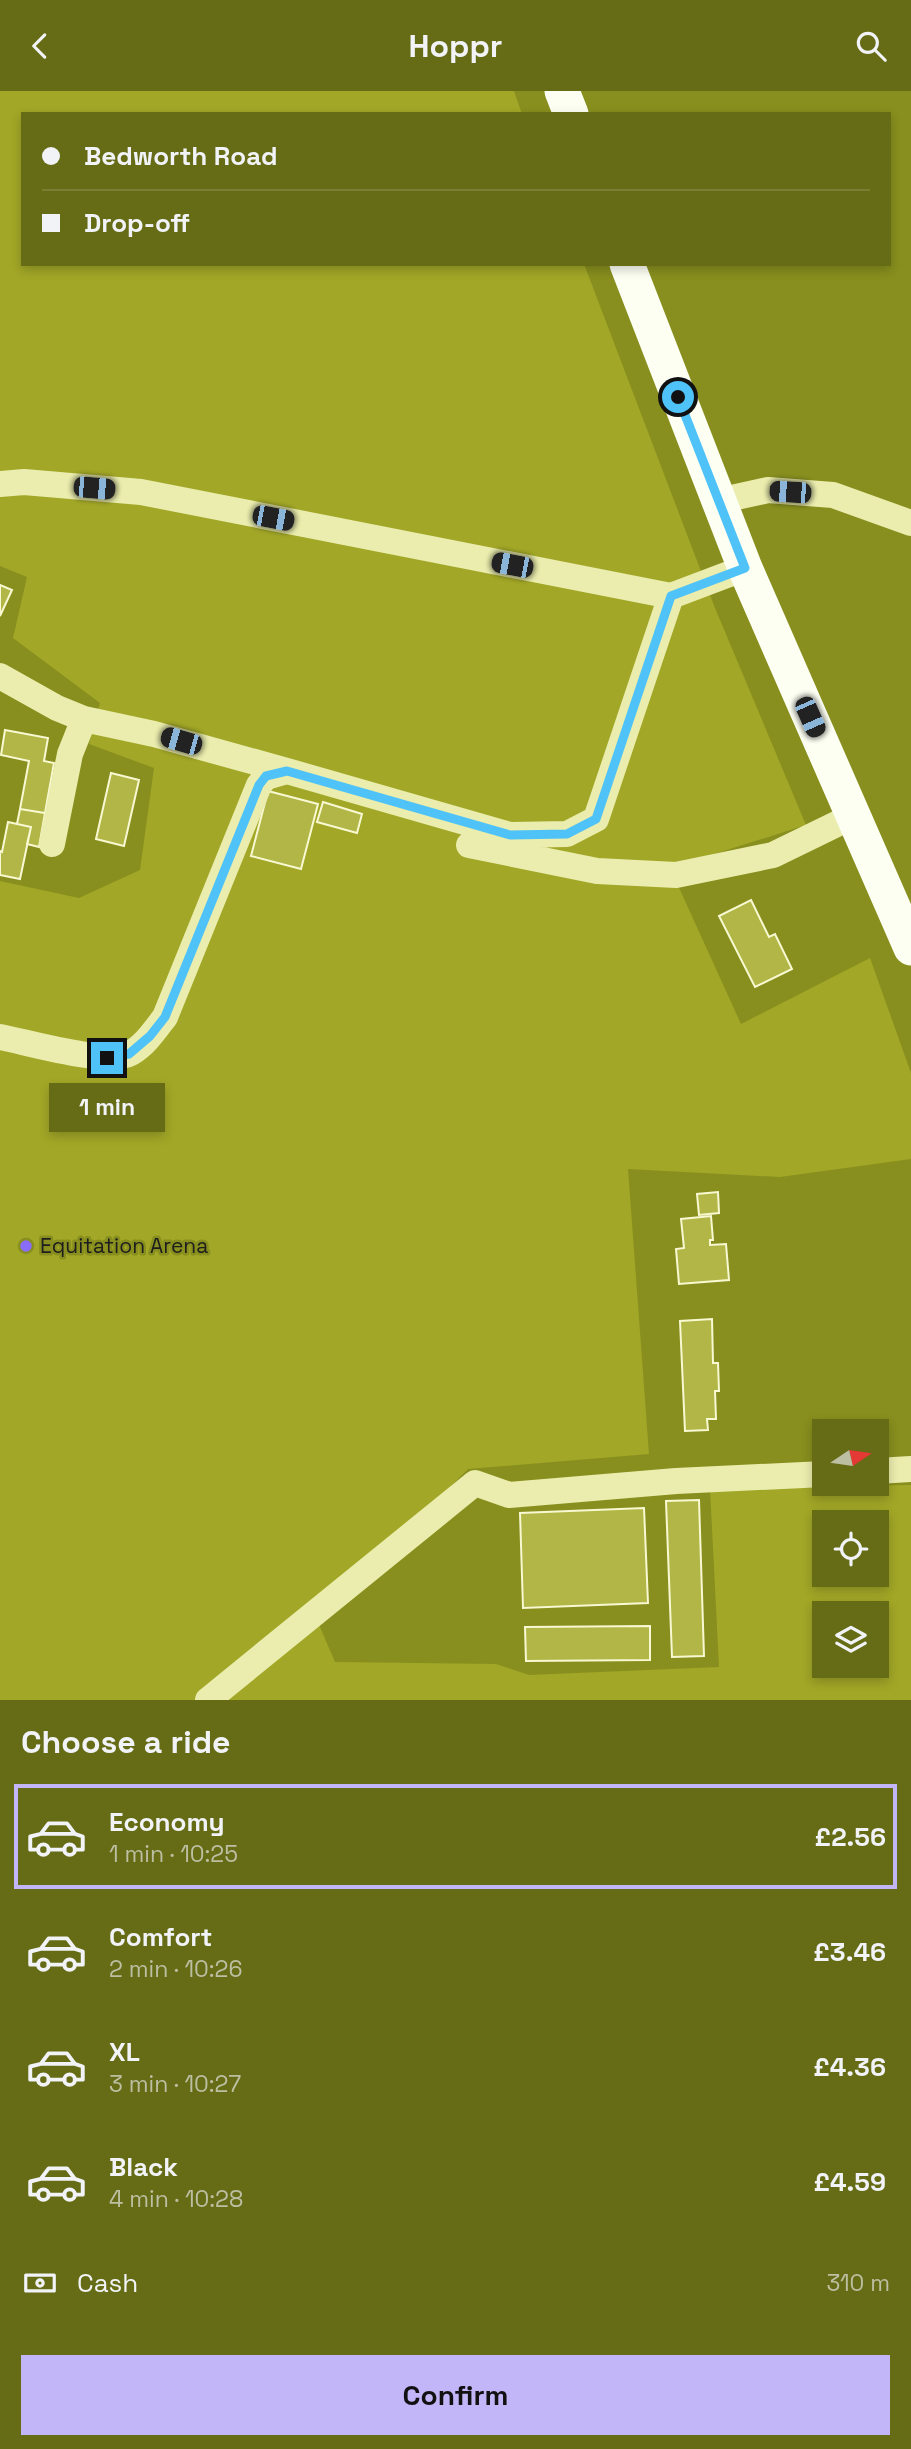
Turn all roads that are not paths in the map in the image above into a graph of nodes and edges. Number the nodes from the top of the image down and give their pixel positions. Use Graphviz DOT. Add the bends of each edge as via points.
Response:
graph roads {
  1 [pos="562,91"];
  2 [pos="570,112"];
  3 [pos="627,266"];
  4 [pos="0,484"];
  5 [pos="718,501"];
  6 [pos="911,523"];
  7 [pos="745,568"];
  8 [pos="671,596"];
  9 [pos="4,684"];
  10 [pos="84,719"];
  11 [pos="287,771"];
  12 [pos="853,815"];
  13 [pos="52,844"];
  14 [pos="469,845"];
  15 [pos="911,948"];
  16 [pos="0,1037"];
  17 [pos="911,1469"];
  18 [pos="889,1470"];
  19 [pos="812,1474"];
  20 [pos="208,1700"];
  1 -- 2 [label="main road"];
  3 -- 5 [label="main road"];
  4 -- 8 [label="lane" via="141,492"];
  5 -- 6 [label="lane" via="768,490 833,495"];
  5 -- 7 [label="main road"];
  7 -- 8 [label="lane"];
  7 -- 12 [label="main road"];
  8 -- 11 [label="lane" via="596,819 567,834 510,835"];
  9 -- 10 [label="lane"];
  10 -- 11 [label="lane"];
  10 -- 13 [label="lane" via="70,754"];
  11 -- 16 [label="lane" via="266,776 259,785 165,1017 150,1036 129,1054 107,1058"];
  12 -- 14 [label="lane" via="773,855 676,875 597,871"];
  12 -- 15 [label="main road"];
  17 -- 18 [label="lane"];
  19 -- 20 [label="lane" via="509,1495 475,1483"];
}
